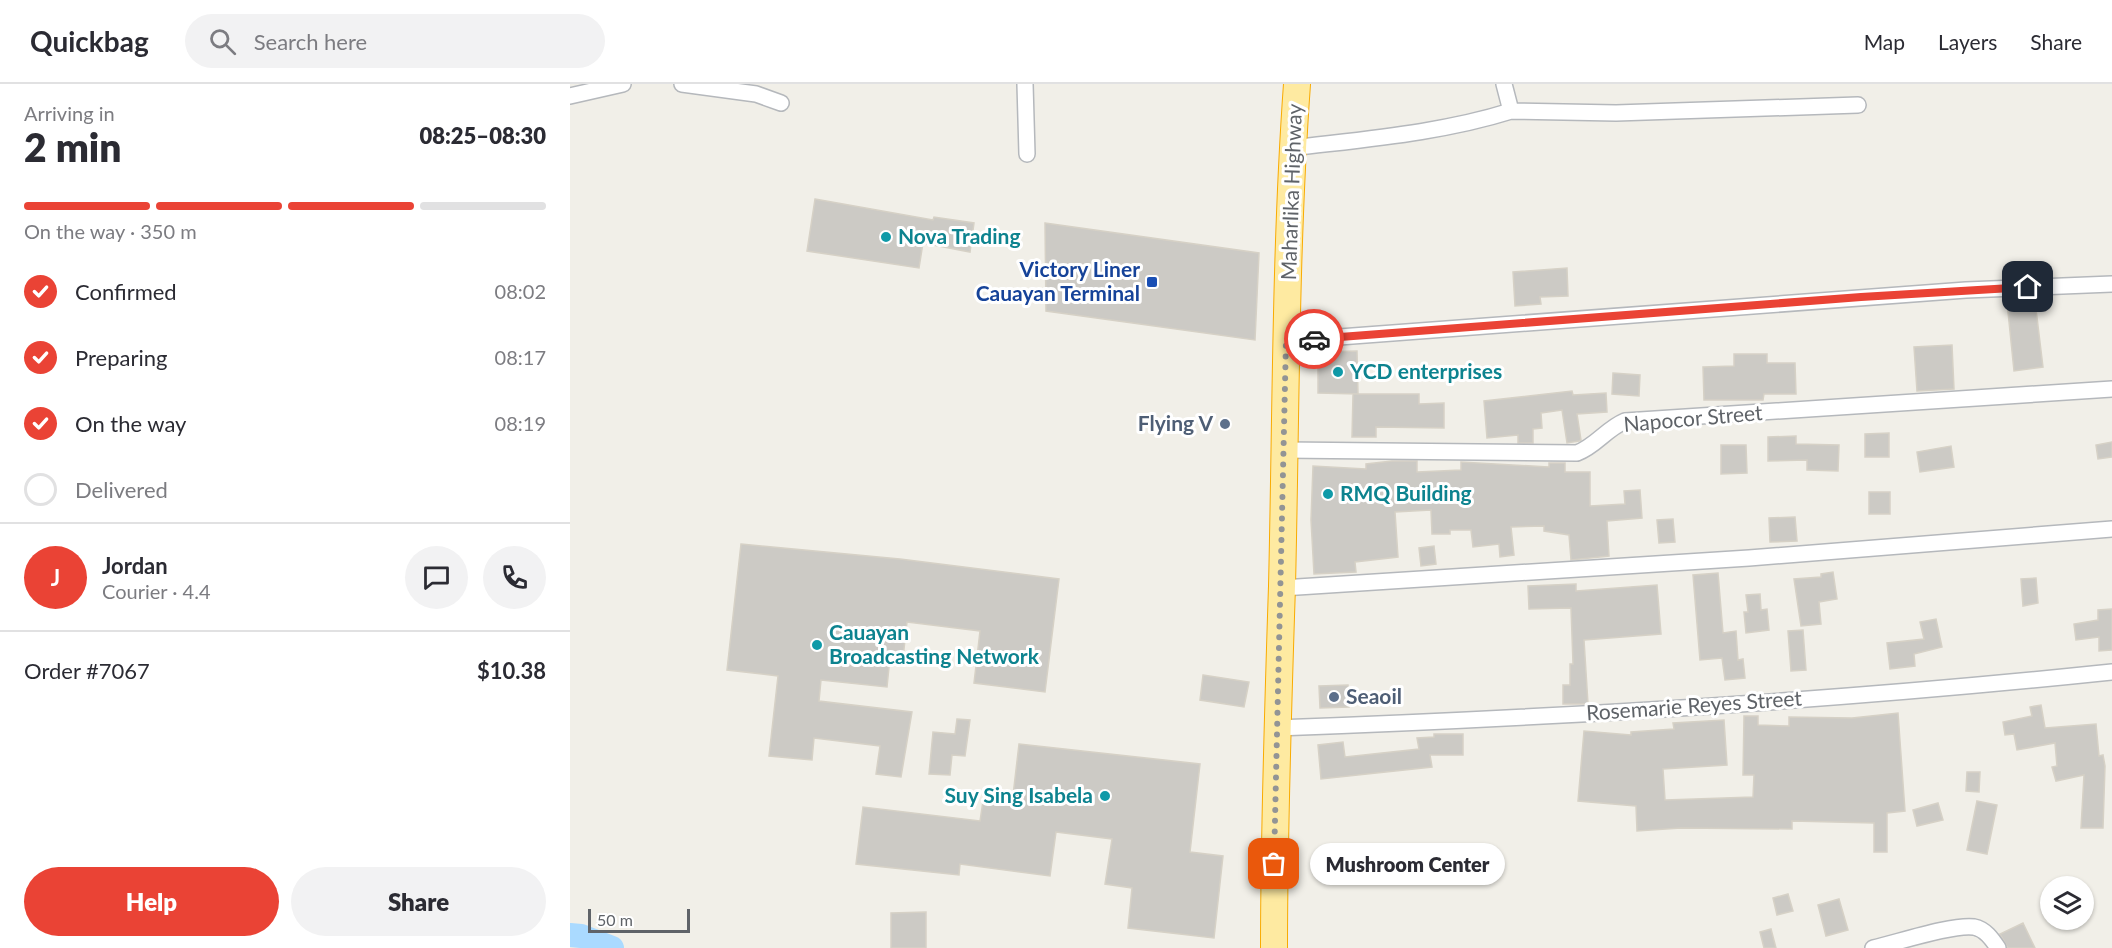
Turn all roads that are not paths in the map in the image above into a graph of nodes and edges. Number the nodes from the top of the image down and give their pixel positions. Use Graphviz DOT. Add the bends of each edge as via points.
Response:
graph roads {
  1 [pos="624,84"];
  2 [pos="682,84"];
  3 [pos="1025,84"];
  4 [pos="1297,84"];
  5 [pos="1504,84"];
  6 [pos="570,96"];
  7 [pos="781,103"];
  8 [pos="1858,105"];
  9 [pos="1511,111"];
  10 [pos="1292,148"];
  11 [pos="1027,154"];
  12 [pos="2112,284"];
  13 [pos="1286,341"];
  14 [pos="2112,389"];
  15 [pos="1284,450"];
  16 [pos="2112,529"];
  17 [pos="1282,588"];
  18 [pos="2112,672"];
  19 [pos="1276,728"];
  20 [pos="1274,948"];
  21 [pos="1873,948"];
  22 [pos="1998,948"];
  1 -- 6 [label="street"];
  2 -- 7 [label="street" via="756,94"];
  3 -- 11 [label="street"];
  4 -- 10 [label="highway, Maharlika Highway"];
  5 -- 9 [label="street"];
  8 -- 9 [label="street" via="1616,113"];
  9 -- 10 [label="street" via="1429,130"];
  10 -- 13 [label="highway, Maharlika Highway"];
  12 -- 13 [label="street" via="1931,292"];
  13 -- 15 [label="highway, Maharlika Highway"];
  14 -- 15 [label="street, Napocor Street" via="1625,421 1610,428 1590,449 1577,453"];
  15 -- 17 [label="highway, Maharlika Highway"];
  16 -- 17 [label="street" via="1725,560"];
  17 -- 19 [label="highway, Maharlika Highway"];
  18 -- 19 [label="street, Rosemarie Reyes Street" via="1960,688 1634,711"];
  19 -- 20 [label="highway, Maharlika Highway"];
  21 -- 22 [label="street" via="1973,927 1983,931"];
}
